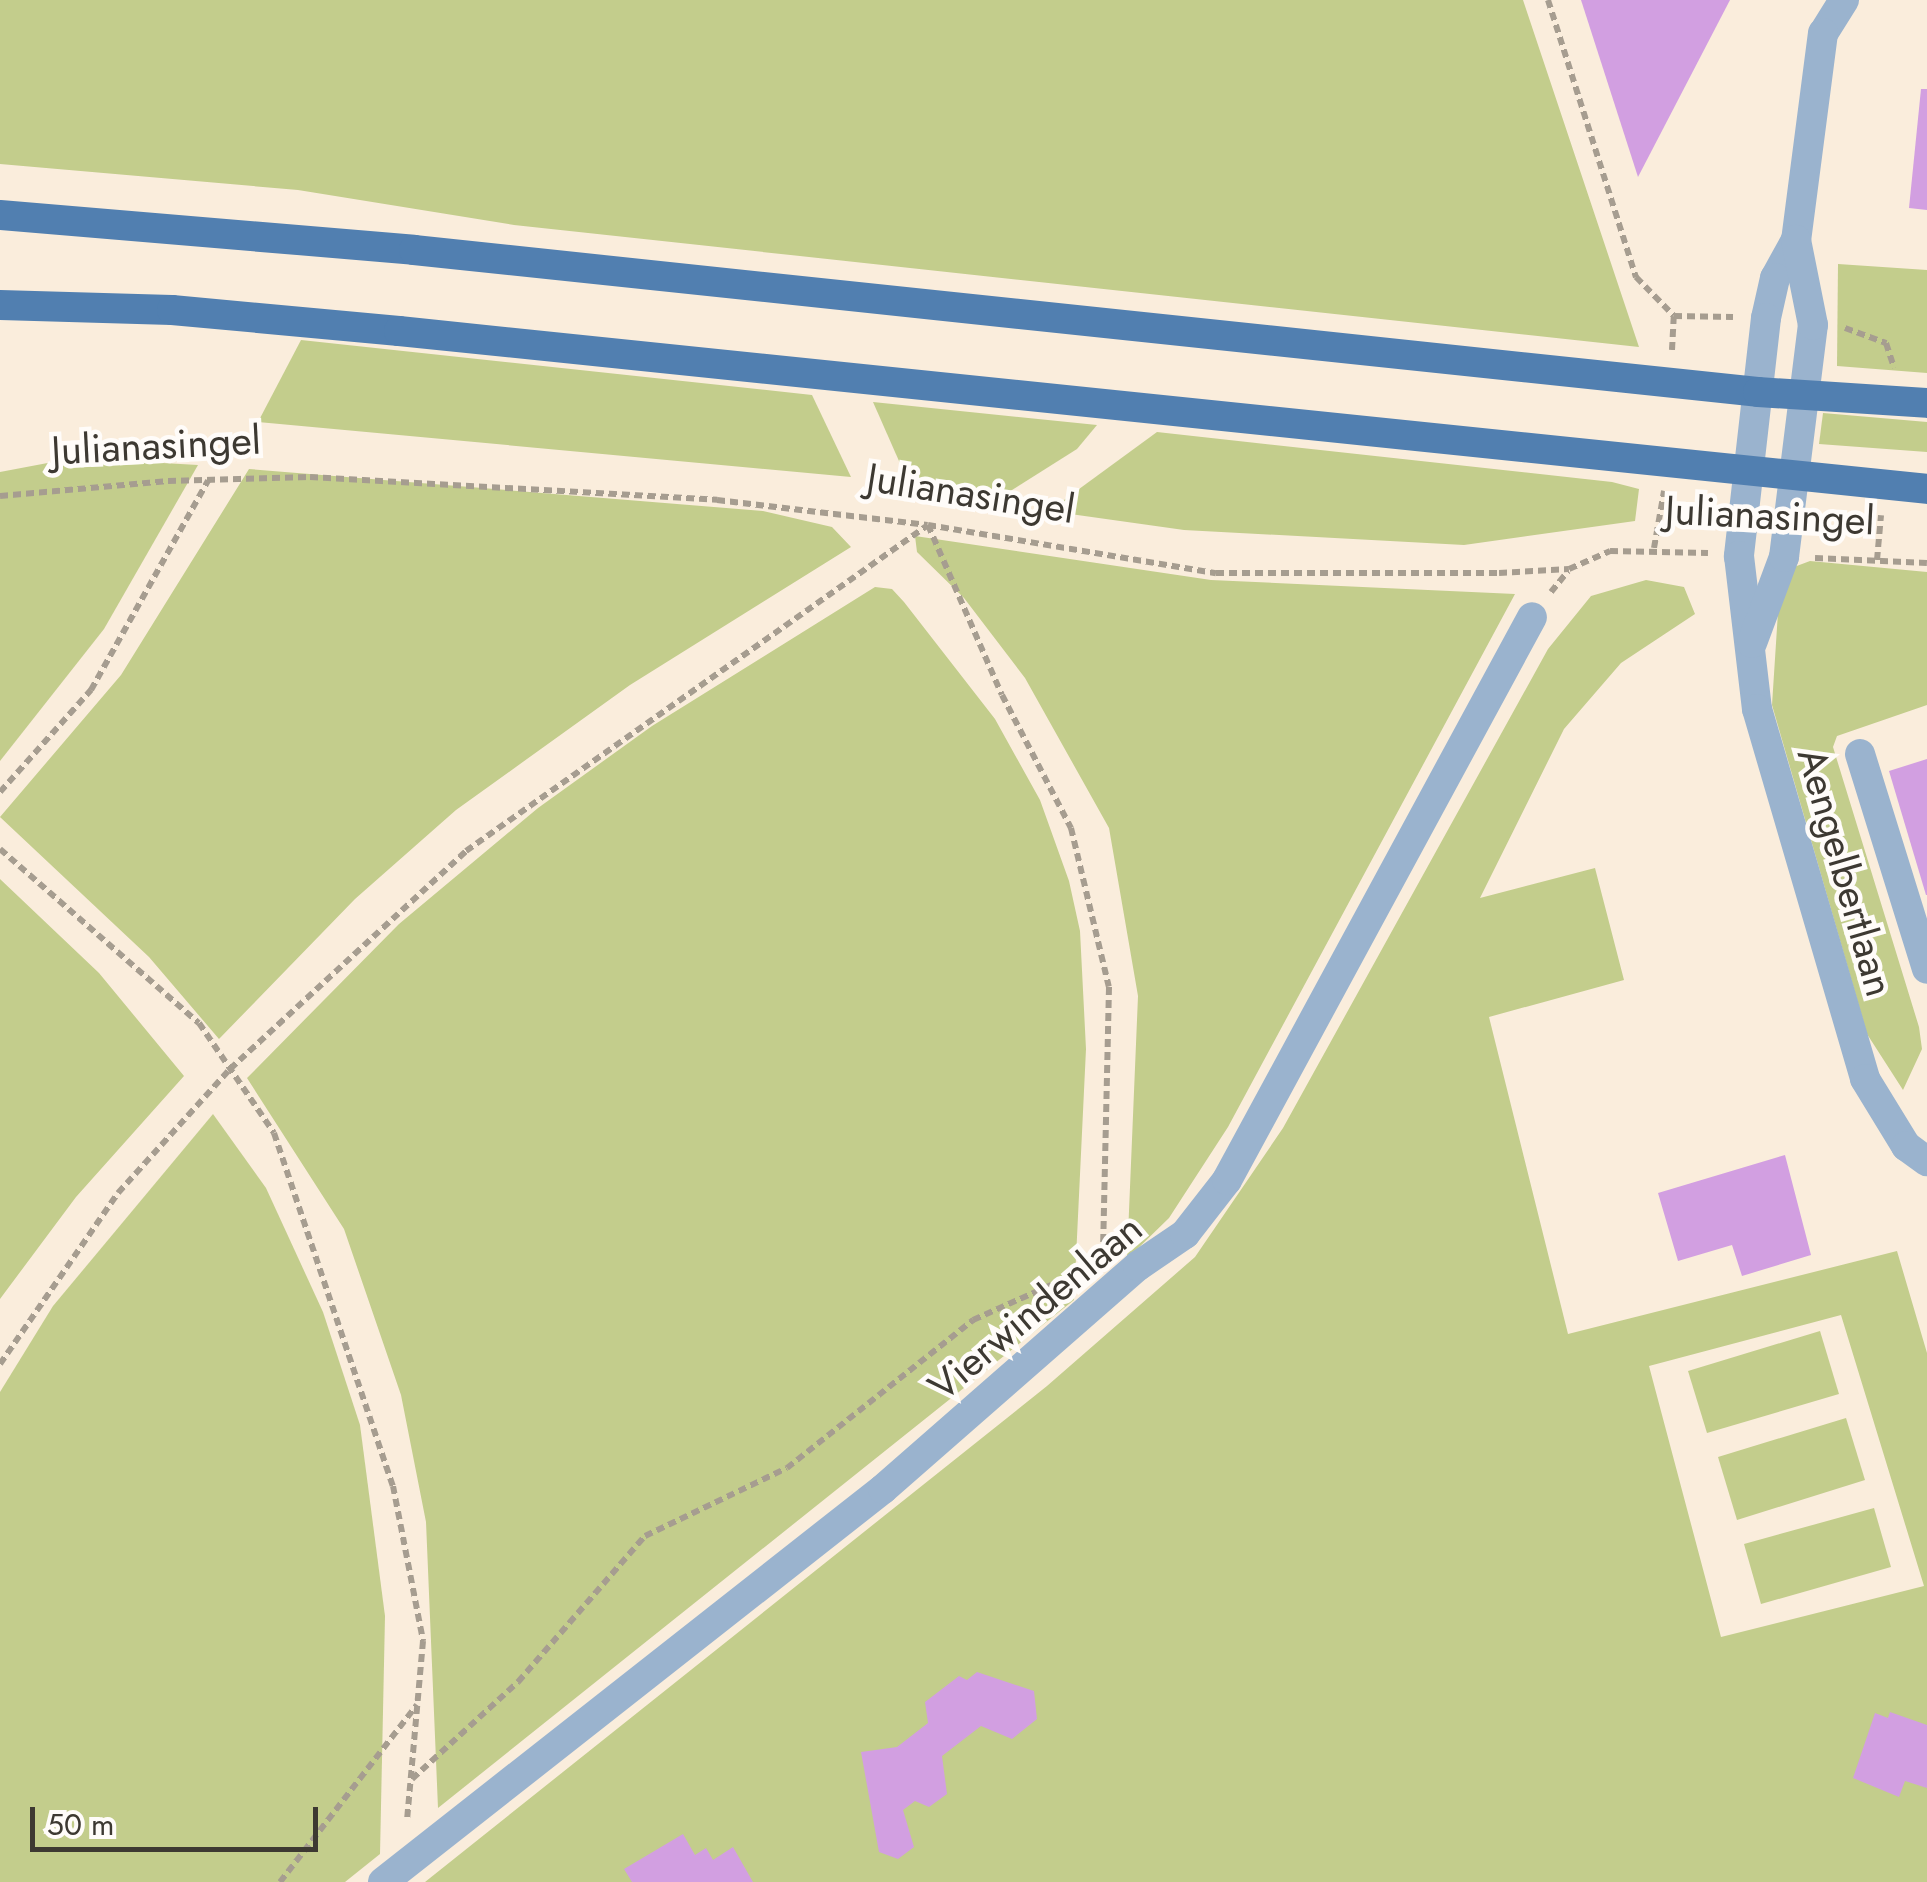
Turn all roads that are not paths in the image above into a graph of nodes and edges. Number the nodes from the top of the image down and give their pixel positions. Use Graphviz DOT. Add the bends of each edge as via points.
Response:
graph roads {
  1 [pos="1844,0"];
  2 [pos="0,200"];
  3 [pos="53,214"];
  4 [pos="0,215"];
  5 [pos="1796,240"];
  6 [pos="3,306"];
  7 [pos="1758,392"];
  8 [pos="1805,395"];
  9 [pos="1927,403"];
  10 [pos="1749,466"];
  11 [pos="1795,472"];
  12 [pos="1927,490"];
  13 [pos="1532,617"];
  14 [pos="1752,643"];
  15 [pos="1860,754"];
  16 [pos="1927,969"];
  17 [pos="1927,1161"];
  18 [pos="393,1874"];
  1 -- 5 [label="street" via="1823,34"];
  2 -- 3 [label="main road"];
  3 -- 4 [label="main road"];
  3 -- 7 [label="main road"];
  5 -- 7 [label="street, Aengelbertlaan" via="1775,278"];
  5 -- 8 [label="street, Aengelbertlaan" via="1813,325"];
  6 -- 10 [label="main road, Julianasingel" via="172,310"];
  7 -- 8 [label="main road"];
  7 -- 10 [label="street, Aengelbertlaan"];
  8 -- 9 [label="main road"];
  8 -- 11 [label="street, Aengelbertlaan"];
  10 -- 11 [label="main road, Julianasingel"];
  10 -- 14 [label="street, Aengelbertlaan" via="1739,556"];
  11 -- 12 [label="main road, Julianasingel"];
  11 -- 14 [label="street, Aengelbertlaan" via="1784,557"];
  13 -- 18 [label="street, Vierwindenlaan" via="1226,1180 1185,1234 883,1489"];
  14 -- 17 [label="street, Aengelbertlaan" via="1757,709 1865,1079 1906,1146"];
  15 -- 16 [label="street"];
}
